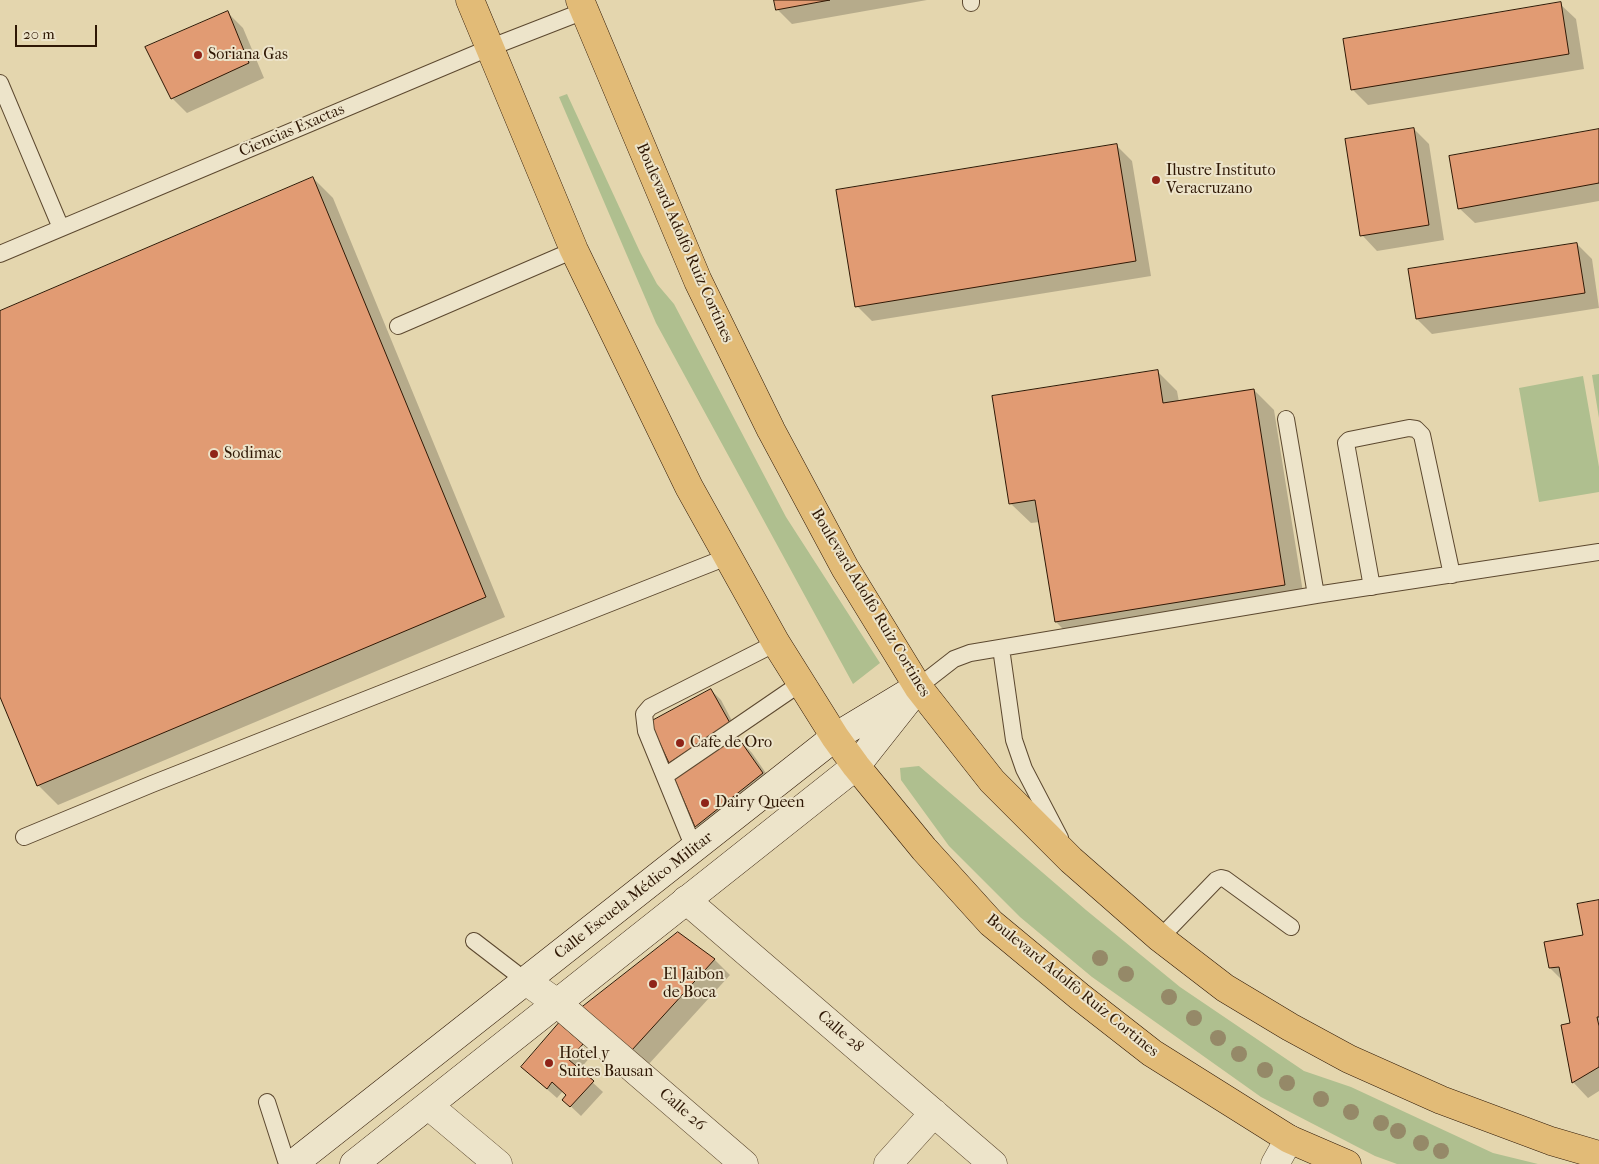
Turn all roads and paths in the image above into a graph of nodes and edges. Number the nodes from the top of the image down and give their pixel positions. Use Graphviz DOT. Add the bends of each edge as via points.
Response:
graph roads {
  1 [pos="470,0"];
  2 [pos="582,5"];
  3 [pos="489,48"];
  4 [pos="0,83"];
  5 [pos="61,228"];
  6 [pos="574,250"];
  7 [pos="0,254"];
  8 [pos="398,326"];
  9 [pos="1286,419"];
  10 [pos="1599,552"];
  11 [pos="727,557"];
  12 [pos="1452,574"];
  13 [pos="1372,587"];
  14 [pos="1316,595"];
  15 [pos="776,643"];
  16 [pos="1001,648"];
  17 [pos="801,683"];
  18 [pos="918,687"];
  19 [pos="834,737"];
  20 [pos="856,766"];
  21 [pos="665,776"];
  22 [pos="24,837"];
  23 [pos="694,848"];
  24 [pos="1071,860"];
  25 [pos="686,900"];
  26 [pos="1291,927"];
  27 [pos="1160,938"];
  28 [pos="474,941"];
  29 [pos="526,981"];
  30 [pos="557,1003"];
  31 [pos="267,1102"];
  32 [pos="429,1106"];
  33 [pos="934,1113"];
  34 [pos="1289,1139"];
  35 [pos="1599,1155"];
  36 [pos="287,1164"];
  37 [pos="293,1164"];
  38 [pos="354,1164"];
  39 [pos="498,1164"];
  40 [pos="744,1164"];
  41 [pos="888,1164"];
  42 [pos="993,1164"];
  43 [pos="1275,1164"];
  44 [pos="1347,1164"];
  1 -- 3 [label="main road, Boulevard Adolfo Ruiz Cortines"];
  2 -- 3 [label="lane, Ciencias Exactas"];
  2 -- 18 [label="main road, Boulevard Adolfo Ruiz Cortines" via="698,281 771,430 845,568"];
  3 -- 5 [label="lane, Ciencias Exactas"];
  3 -- 6 [label="main road, Boulevard Adolfo Ruiz Cortines"];
  4 -- 5 [label="lane"];
  5 -- 7 [label="lane, Ciencias Exactas"];
  6 -- 8 [label="lane"];
  6 -- 11 [label="main road, Boulevard Adolfo Ruiz Cortines"];
  9 -- 14 [label="lane"];
  10 -- 12 [label="lane"];
  11 -- 15 [label="main road, Boulevard Adolfo Ruiz Cortines"];
  11 -- 22 [label="lane"];
  12 -- 13 [label="lane"];
  12 -- 13 [label="lane" via="1422,434 1409,428 1346,443"];
  13 -- 14 [label="lane"];
  14 -- 16 [label="lane"];
  15 -- 17 [label="main road, Boulevard Adolfo Ruiz Cortines"];
  15 -- 21 [label="lane" via="650,707 644,714 644,722"];
  16 -- 18 [label="lane" via="954,659"];
  16 -- 24 [label="lane" via="1014,740 1024,769"];
  17 -- 19 [label="main road, Boulevard Adolfo Ruiz Cortines"];
  17 -- 21 [label="lane"];
  18 -- 19 [label="street, Calle Escuela Médico Militar"];
  18 -- 20 [label="street"];
  18 -- 24 [label="main road, Boulevard Adolfo Ruiz Cortines" via="992,781"];
  19 -- 20 [label="main road, Boulevard Adolfo Ruiz Cortines"];
  19 -- 23 [label="street, Calle Escuela Médico Militar"];
  20 -- 25 [label="street"];
  20 -- 34 [label="main road, Boulevard Adolfo Ruiz Cortines" via="924,849 991,922 1152,1053"];
  21 -- 23 [label="lane"];
  23 -- 29 [label="street, Calle Escuela Médico Militar"];
  24 -- 27 [label="main road, Boulevard Adolfo Ruiz Cortines"];
  25 -- 30 [label="street"];
  25 -- 33 [label="street, Calle 28"];
  26 -- 27 [label="lane" via="1221,878"];
  27 -- 35 [label="main road, Boulevard Adolfo Ruiz Cortines" via="1226,988 1349,1059 1441,1100 1551,1141"];
  28 -- 29 [label="lane"];
  29 -- 30 [label="street, Calle 26"];
  29 -- 37 [label="street, Calle Escuela Médico Militar"];
  30 -- 32 [label="street"];
  30 -- 40 [label="street, Calle 26"];
  31 -- 36 [label="lane"];
  32 -- 38 [label="street"];
  32 -- 39 [label="street"];
  33 -- 41 [label="street"];
  33 -- 42 [label="street, Calle 28"];
  34 -- 43 [label="street"];
  34 -- 44 [label="main road, Boulevard Adolfo Ruiz Cortines"];
}
